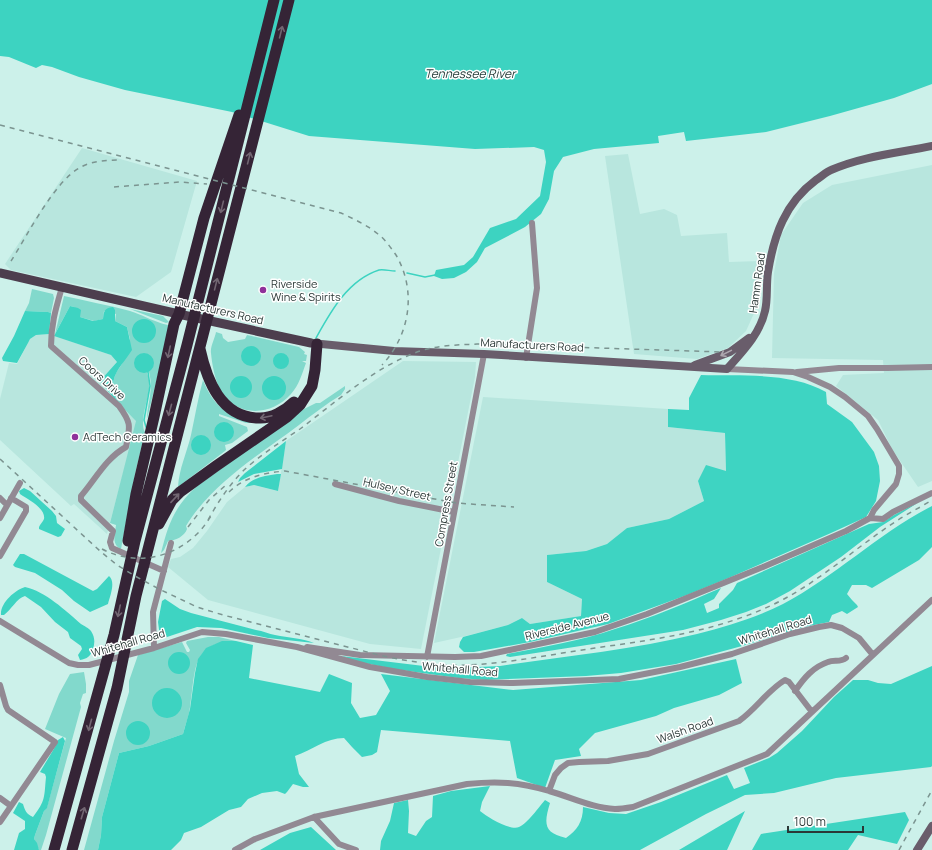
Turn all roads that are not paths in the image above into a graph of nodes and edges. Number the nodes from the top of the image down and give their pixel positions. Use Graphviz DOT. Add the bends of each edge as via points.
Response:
graph roads {
  1 [pos="274,0"];
  2 [pos="289,0"];
  3 [pos="263,47"];
  4 [pos="932,146"];
  5 [pos="532,223"];
  6 [pos="0,273"];
  7 [pos="62,287"];
  8 [pos="179,314"];
  9 [pos="756,333"];
  10 [pos="314,343"];
  11 [pos="200,349"];
  12 [pos="484,354"];
  13 [pos="526,358"];
  14 [pos="692,366"];
  15 [pos="932,367"];
  16 [pos="727,369"];
  17 [pos="793,372"];
  18 [pos="20,483"];
  19 [pos="335,484"];
  20 [pos="932,493"];
  21 [pos="0,498"];
  22 [pos="11,498"];
  23 [pos="7,505"];
  24 [pos="454,512"];
  25 [pos="0,518"];
  26 [pos="870,518"];
  27 [pos="132,539"];
  28 [pos="171,543"];
  29 [pos="150,544"];
  30 [pos="0,556"];
  31 [pos="164,571"];
  32 [pos="932,600"];
  33 [pos="0,621"];
  34 [pos="297,647"];
  35 [pos="154,648"];
  36 [pos="873,655"];
  37 [pos="427,657"];
  38 [pos="846,658"];
  39 [pos="0,685"];
  40 [pos="795,691"];
  41 [pos="812,712"];
  42 [pos="549,791"];
  43 [pos="0,798"];
  44 [pos="11,806"];
  45 [pos="314,817"];
  46 [pos="0,822"];
  47 [pos="932,826"];
  48 [pos="54,850"];
  49 [pos="72,850"];
  50 [pos="235,850"];
  51 [pos="356,850"];
  52 [pos="917,850"];
  1 -- 3 [label="highway"];
  11 -- 2 [label="highway, one-way"];
  3 -- 8 [label="highway" via="204,218"];
  3 -- 27 [label="highway, one-way" via="187,346"];
  4 -- 9 [label="main road, Hamm Road" via="864,159 830,170 799,194 778,230 768,272 766,310"];
  5 -- 13 [label="street" via="537,288"];
  6 -- 7 [label="main road, Manufacturers Road"];
  7 -- 8 [label="main road, Manufacturers Road"];
  7 -- 31 [label="street, Coors Drive" via="52,324 51,346 119,406 130,426 126,447 95,476 81,496 81,500 113,530 110,542 112,548"];
  8 -- 10 [label="main road, Manufacturers Road"];
  8 -- 27 [label="highway, one-way" via="174,324 136,494"];
  9 -- 14 [label="main road, one-way" via="730,352"];
  9 -- 16 [label="main road, Hamm Road"];
  10 -- 11 [label="highway, one-way" via="303,391 292,404 279,413 262,418 242,416 224,405 207,375"];
  10 -- 12 [label="main road, Manufacturers Road" via="394,351"];
  29 -- 10 [label="highway, one-way" via="164,512 180,492 300,406 312,386 315,370"];
  11 -- 29 [label="highway"];
  12 -- 13 [label="main road, Manufacturers Road"];
  12 -- 24 [label="street, Compress Street"];
  13 -- 14 [label="main road, Manufacturers Road"];
  14 -- 16 [label="main road, Manufacturers Road"];
  15 -- 17 [label="street" via="839,368"];
  16 -- 17 [label="street, Manufacturers Road"];
  17 -- 26 [label="street, Manufacturers Road" via="830,387 868,416 899,466 896,484"];
  18 -- 22 [label="street"];
  19 -- 24 [label="street, Hulsey Street"];
  20 -- 26 [label="street" via="882,519"];
  21 -- 23 [label="street"];
  22 -- 23 [label="street"];
  22 -- 30 [label="street" via="26,507 26,511"];
  23 -- 25 [label="street"];
  24 -- 37 [label="street, Compress Street"];
  26 -- 37 [label="street, Riverside Avenue" via="763,567 595,632 481,656"];
  27 -- 48 [label="highway, one-way" via="114,635"];
  28 -- 31 [label="street"];
  49 -- 29 [label="highway, one-way" via="118,688 136,596"];
  31 -- 35 [label="street" via="153,612"];
  32 -- 36 [label="street"];
  33 -- 35 [label="street, Whitehall Road" via="69,663 78,665 90,665"];
  34 -- 35 [label="street, Whitehall Road" via="202,632"];
  34 -- 36 [label="street, Whitehall Road" via="370,667 427,677 506,683 619,679 732,654 790,634 831,625 859,638"];
  34 -- 37 [label="street, Riverside Avenue" via="360,655"];
  36 -- 41 [label="street"];
  38 -- 40 [label="street" via="841,661 829,661 813,669"];
  39 -- 44 [label="street" via="8,710 55,742"];
  40 -- 41 [label="street, Walsh Road"];
  40 -- 42 [label="street, Walsh Road" via="785,680 739,721 648,754 568,764 555,775"];
  41 -- 42 [label="street" via="767,754 633,807 615,809 596,806"];
  42 -- 45 [label="street" via="509,782 466,784"];
  43 -- 44 [label="street"];
  44 -- 46 [label="street"];
  45 -- 50 [label="street" via="255,839"];
  45 -- 51 [label="street" via="339,844"];
  47 -- 52 [label="main road"];
}
